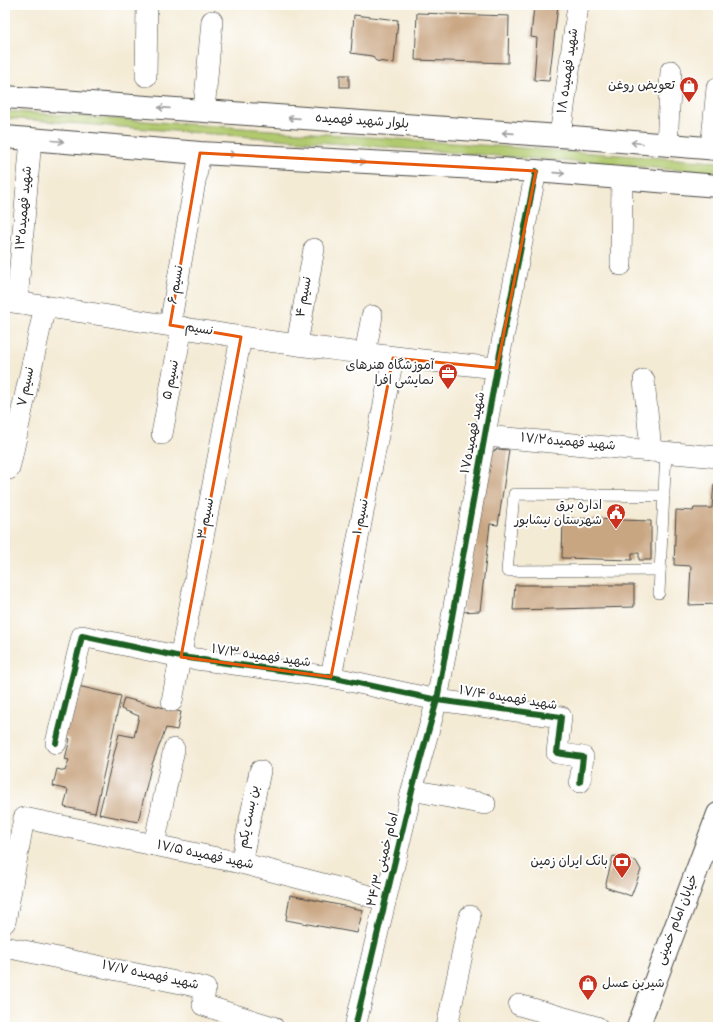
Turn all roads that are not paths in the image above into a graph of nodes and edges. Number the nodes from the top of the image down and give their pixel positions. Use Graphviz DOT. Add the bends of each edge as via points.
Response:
graph roads {
  1 [pos="147,5"];
  2 [pos="578,5"];
  3 [pos="212,21"];
  4 [pos="671,72"];
  5 [pos="146,76"];
  6 [pos="717,88"];
  7 [pos="5,97"];
  8 [pos="204,111"];
  9 [pos="560,136"];
  10 [pos="5,137"];
  11 [pos="31,139"];
  12 [pos="667,145"];
  13 [pos="715,149"];
  14 [pos="200,153"];
  15 [pos="536,171"];
  16 [pos="622,178"];
  17 [pos="718,186"];
  18 [pos="314,249"];
  19 [pos="621,265"];
  20 [pos="11,301"];
  21 [pos="45,306"];
  22 [pos="372,316"];
  23 [pos="176,326"];
  24 [pos="241,337"];
  25 [pos="297,344"];
  26 [pos="365,354"];
  27 [pos="393,358"];
  28 [pos="497,368"];
  29 [pos="644,380"];
  30 [pos="162,434"];
  31 [pos="484,436"];
  32 [pos="658,451"];
  33 [pos="718,457"];
  34 [pos="9,469"];
  35 [pos="664,496"];
  36 [pos="660,570"];
  37 [pos="659,593"];
  38 [pos="181,657"];
  39 [pos="331,677"];
  40 [pos="437,700"];
  41 [pos="172,701"];
  42 [pos="56,743"];
  43 [pos="174,749"];
  44 [pos="260,771"];
  45 [pos="580,782"];
  46 [pos="412,790"];
  47 [pos="485,804"];
  48 [pos="718,814"];
  49 [pos="154,845"];
  50 [pos="241,863"];
  51 [pos="9,875"];
  52 [pos="385,900"];
  53 [pos="470,916"];
  54 [pos="5,922"];
  55 [pos="5,947"];
  56 [pos="519,1005"];
  57 [pos="273,1027"];
  58 [pos="356,1027"];
  59 [pos="447,1027"];
  60 [pos="598,1027"];
  61 [pos="638,1027"];
  1 -- 5 [label="street"];
  2 -- 9 [label="street, شهید فهمیده ۱۸"];
  3 -- 8 [label="street"];
  4 -- 12 [label="street"];
  6 -- 13 [label="street"];
  8 -- 7 [label="main road, بلوار شهید فهمیده, one-way"];
  9 -- 8 [label="main road, بلوار شهید فهمیده, one-way"];
  12 -- 9 [label="main road, بلوار شهید فهمیده, one-way"];
  10 -- 11 [label="main road"];
  11 -- 14 [label="main road, one-way"];
  11 -- 20 [label="street, شهید فهمیده۱۳"];
  12 -- 13 [label="main road, بلوار شهید فهمیده"];
  14 -- 15 [label="main road, one-way"];
  14 -- 23 [label="street, نسیم ۶" via="184,246"];
  15 -- 16 [label="main road, one-way"];
  15 -- 28 [label="street, شهید فهمیده۱۷"];
  16 -- 17 [label="main road"];
  16 -- 19 [label="street"];
  18 -- 25 [label="street, نسیم ۴"];
  20 -- 21 [label="street, نسیم"];
  21 -- 23 [label="street, نسیم"];
  21 -- 34 [label="street, نسیم ۷"];
  22 -- 26 [label="street"];
  23 -- 24 [label="street, نسیم"];
  23 -- 30 [label="street, نسیم ۵"];
  24 -- 25 [label="street, نسیم"];
  24 -- 38 [label="street, نسیم ۳"];
  25 -- 26 [label="street, نسیم"];
  26 -- 27 [label="street, نسیم"];
  27 -- 28 [label="street, نسیم"];
  27 -- 39 [label="street, نسیم ۱"];
  28 -- 31 [label="street, شهید فهمیده۱۷"];
  29 -- 32 [label="street"];
  31 -- 32 [label="street, شهید فهمیده۱۷/۲"];
  31 -- 40 [label="street, شهید فهمیده۱۷"];
  32 -- 33 [label="street, شهید فهمیده۱۷/۲"];
  32 -- 35 [label="lane"];
  35 -- 36 [label="lane"];
  35 -- 36 [label="lane" via="514,494 507,571"];
  36 -- 37 [label="lane"];
  38 -- 39 [label="street, شهید فهمیده ۱۷/۳"];
  38 -- 41 [label="street, نسیم ۳"];
  38 -- 42 [label="street, شهید فهمیده ۱۷/۳" via="82,636"];
  39 -- 40 [label="street, شهید فهمیده ۱۷/۳"];
  40 -- 45 [label="street, شهید فهمیده ۱۷/۴" via="561,717 557,753 583,757"];
  40 -- 46 [label="street, امام خمینی ۲۴/۳"];
  43 -- 49 [label="street"];
  44 -- 50 [label="street, بن بست یکم"];
  46 -- 47 [label="street"];
  46 -- 52 [label="street, امام خمینی ۲۴/۳"];
  48 -- 61 [label="main road, خیابان امام خمینی"];
  49 -- 50 [label="street, شهید فهمیده ۱۷/۵"];
  49 -- 51 [label="street, شهید فهمیده ۱۷/۵" via="24,818"];
  50 -- 52 [label="street, شهید فهمیده ۱۷/۵"];
  51 -- 54 [label="street"];
  52 -- 58 [label="street, امام خمینی ۲۴/۳"];
  53 -- 59 [label="street"];
  55 -- 57 [label="street, شهید فهمیده ۱۷/۷" via="205,988 203,1006"];
  56 -- 60 [label="street"];
}
